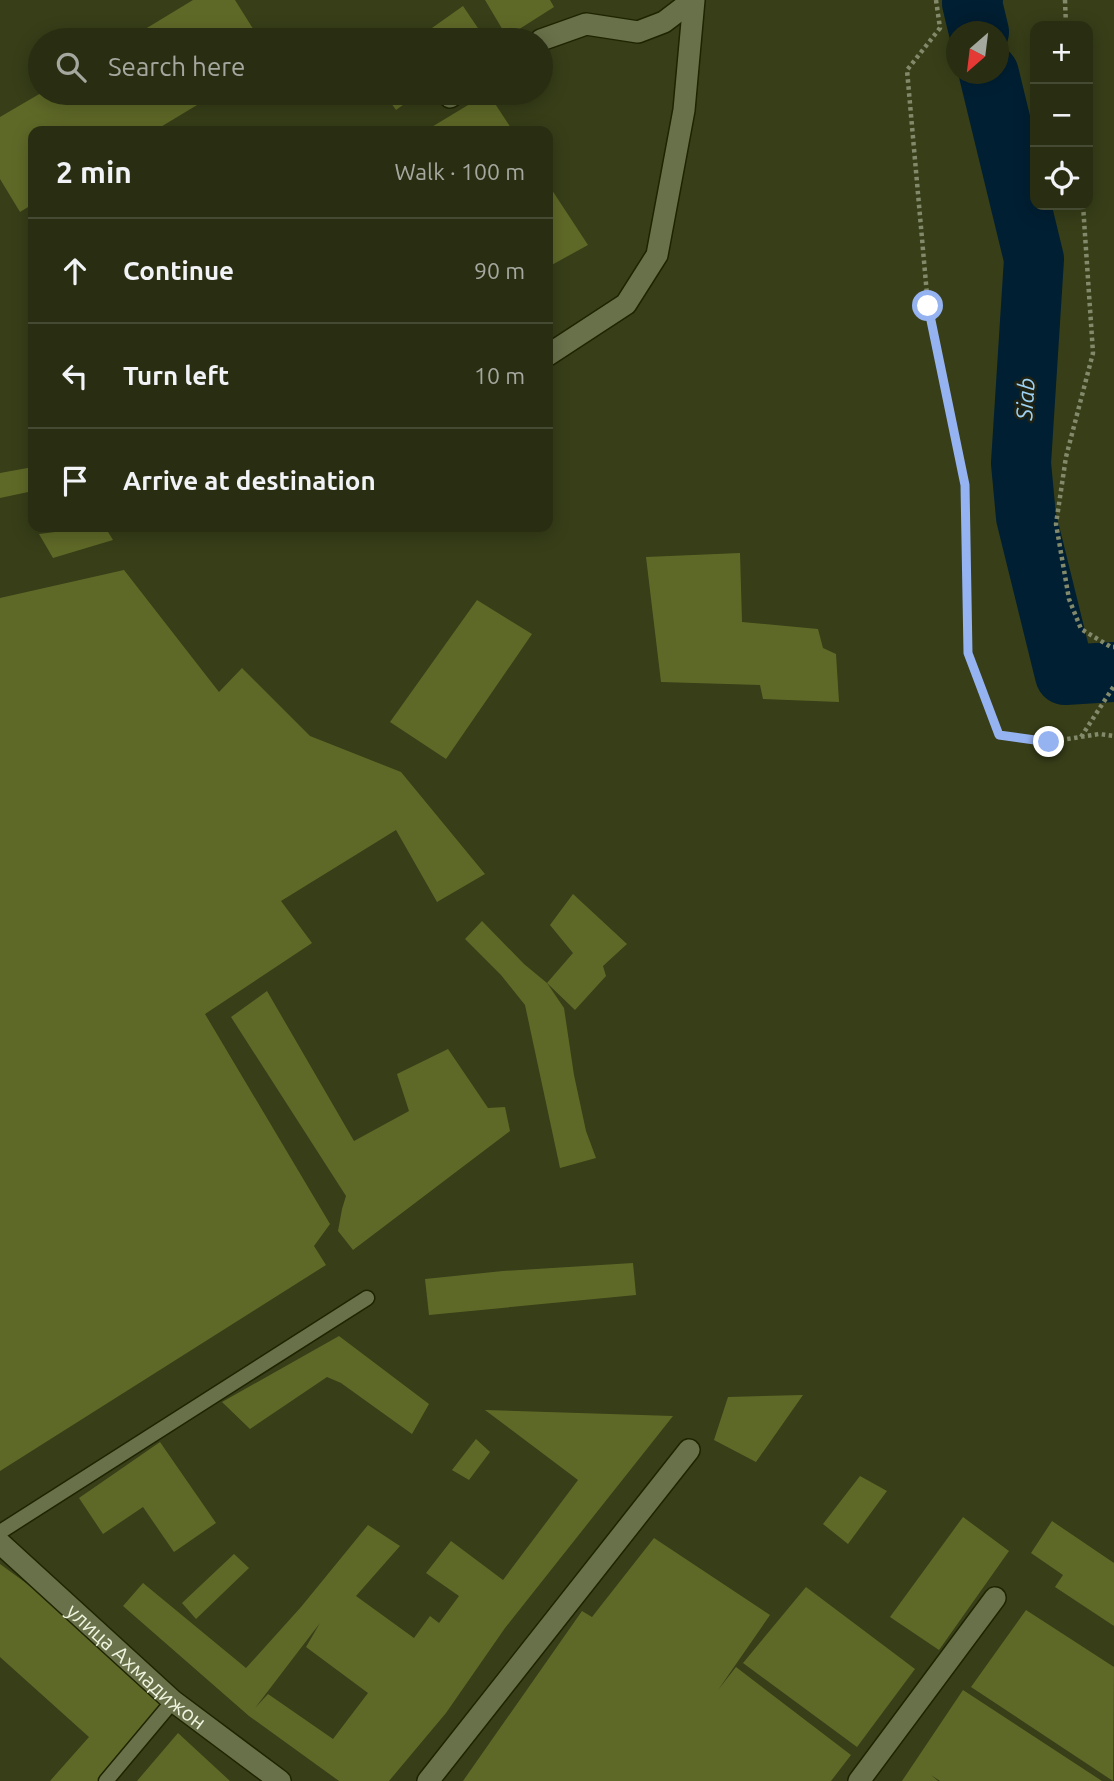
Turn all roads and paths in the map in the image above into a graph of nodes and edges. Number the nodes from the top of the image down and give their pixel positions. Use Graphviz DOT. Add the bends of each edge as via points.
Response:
graph roads {
  1 [pos="693,0"];
  2 [pos="936,0"];
  3 [pos="1065,0"];
  4 [pos="1066,21"];
  5 [pos="553,36"];
  6 [pos="1083,210"];
  7 [pos="553,352"];
  8 [pos="1114,647"];
  9 [pos="1114,686"];
  10 [pos="1114,736"];
  11 [pos="1081,737"];
  12 [pos="367,1298"];
  13 [pos="689,1450"];
  14 [pos="0,1532"];
  15 [pos="0,1543"];
  16 [pos="995,1598"];
  17 [pos="173,1702"];
  18 [pos="106,1781"];
  19 [pos="280,1781"];
  20 [pos="428,1781"];
  21 [pos="859,1781"];
  1 -- 5 [label="street" via="664,22 638,32 586,24"];
  1 -- 7 [label="street" via="684,110 657,255 626,304"];
  2 -- 11 [label="path" via="940,28 907,70 928,306 965,485 968,653 999,735 1049,742"];
  3 -- 4 [label="path"];
  6 -- 8 [label="path" via="1093,353 1066,457 1056,524 1069,600 1081,629"];
  9 -- 11 [label="path"];
  10 -- 11 [label="path"];
  12 -- 14 [label="lane"];
  13 -- 20 [label="street"];
  15 -- 17 [label="street, улица Ахмадижон"];
  16 -- 21 [label="street"];
  17 -- 18 [label="lane"];
  17 -- 19 [label="street, улица Ахмадижон"];
}
